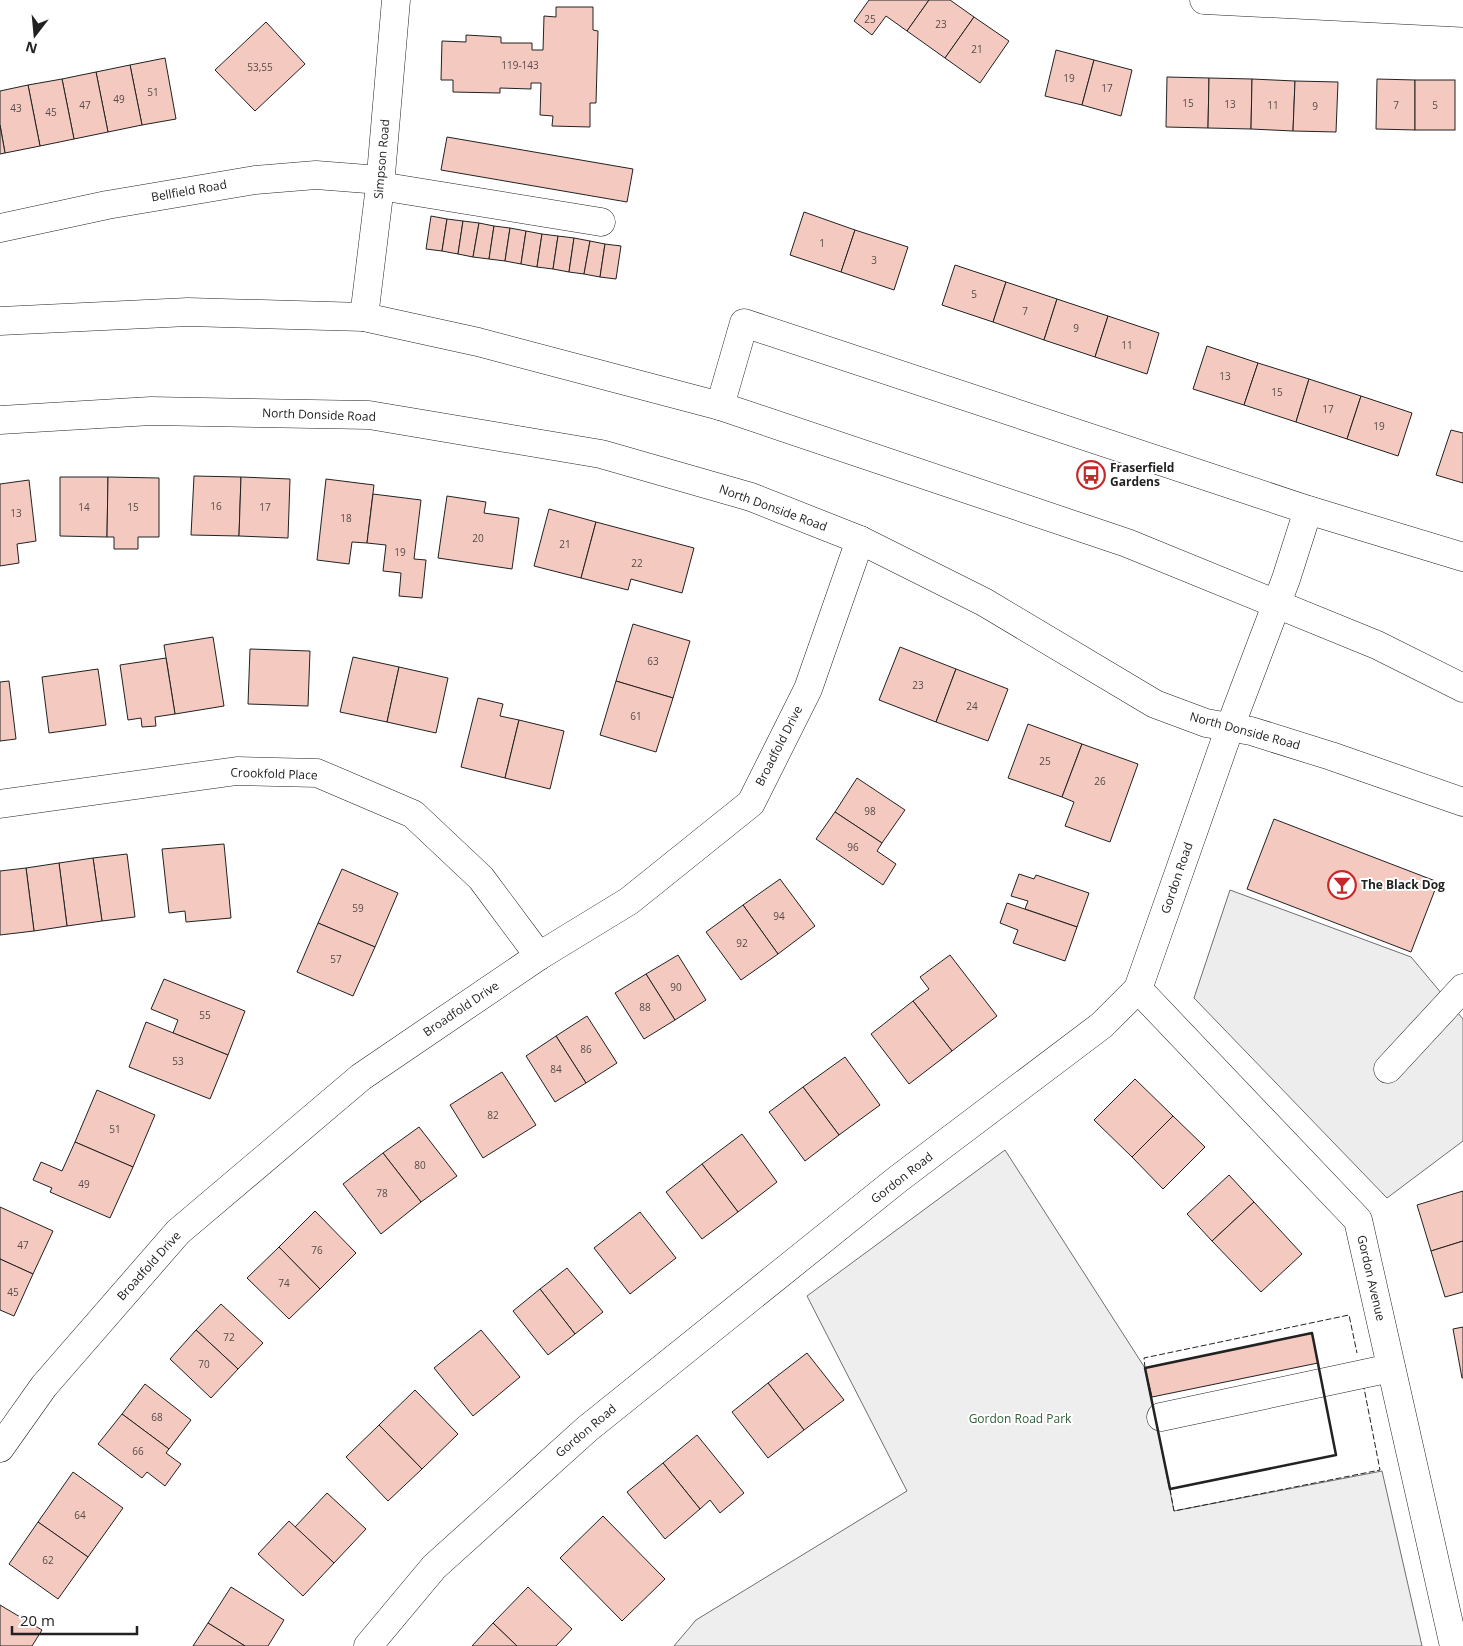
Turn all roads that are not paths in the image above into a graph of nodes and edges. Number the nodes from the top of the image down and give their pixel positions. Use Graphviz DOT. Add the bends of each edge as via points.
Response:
graph roads {
  1 [pos="396,0"];
  2 [pos="1204,0"];
  3 [pos="1262,2"];
  4 [pos="1463,13"];
  5 [pos="380,183"];
  6 [pos="601,222"];
  7 [pos="0,228"];
  8 [pos="364,317"];
  9 [pos="0,321"];
  10 [pos="720,406"];
  11 [pos="0,420"];
  12 [pos="1308,510"];
  13 [pos="860,540"];
  14 [pos="1463,557"];
  15 [pos="1275,603"];
  16 [pos="1463,688"];
  17 [pos="1230,727"];
  18 [pos="1463,802"];
  19 [pos="0,804"];
  20 [pos="539,956"];
  21 [pos="1463,988"];
  22 [pos="1138,989"];
  23 [pos="1388,1069"];
  24 [pos="1391,1368"];
  25 [pos="1161,1417"];
  26 [pos="0,1448"];
  27 [pos="368,1646"];
  28 [pos="1454,1646"];
  1 -- 5 [label="street, Simpson Road"];
  2 -- 3 [label="street"];
  3 -- 4 [label="street"];
  5 -- 6 [label="street, Bellfield Road"];
  5 -- 7 [label="street, Bellfield Road" via="316,175 255,180 107,205"];
  5 -- 8 [label="street, Simpson Road"];
  8 -- 9 [label="street" via="188,312"];
  8 -- 10 [label="street" via="478,342"];
  10 -- 12 [label="street" via="744,322"];
  10 -- 15 [label="street" via="1127,543"];
  11 -- 13 [label="street, North Donside Road" via="151,411 369,415 601,454 750,497"];
  12 -- 14 [label="street"];
  12 -- 15 [label="street"];
  13 -- 17 [label="street, North Donside Road" via="984,602 1155,704 1206,723"];
  13 -- 20 [label="street, Broadfold Drive" via="808,689 751,803 628,901"];
  15 -- 16 [label="street" via="1377,644"];
  15 -- 17 [label="street, Gordon Road"];
  17 -- 18 [label="street, North Donside Road" via="1332,756"];
  17 -- 22 [label="street, Gordon Road"];
  19 -- 20 [label="street, Crookfold Place" via="237,770 317,773 413,814 481,878"];
  20 -- 26 [label="street, Broadfold Drive" via="360,1077 178,1232 44,1386"];
  21 -- 23 [label="street"];
  22 -- 24 [label="street, Gordon Avenue" via="1358,1220"];
  22 -- 27 [label="street, Gordon Road" via="1102,1025 898,1180 587,1429 434,1567"];
  24 -- 25 [label="street"];
  24 -- 28 [label="street, Gordon Avenue"];
}
